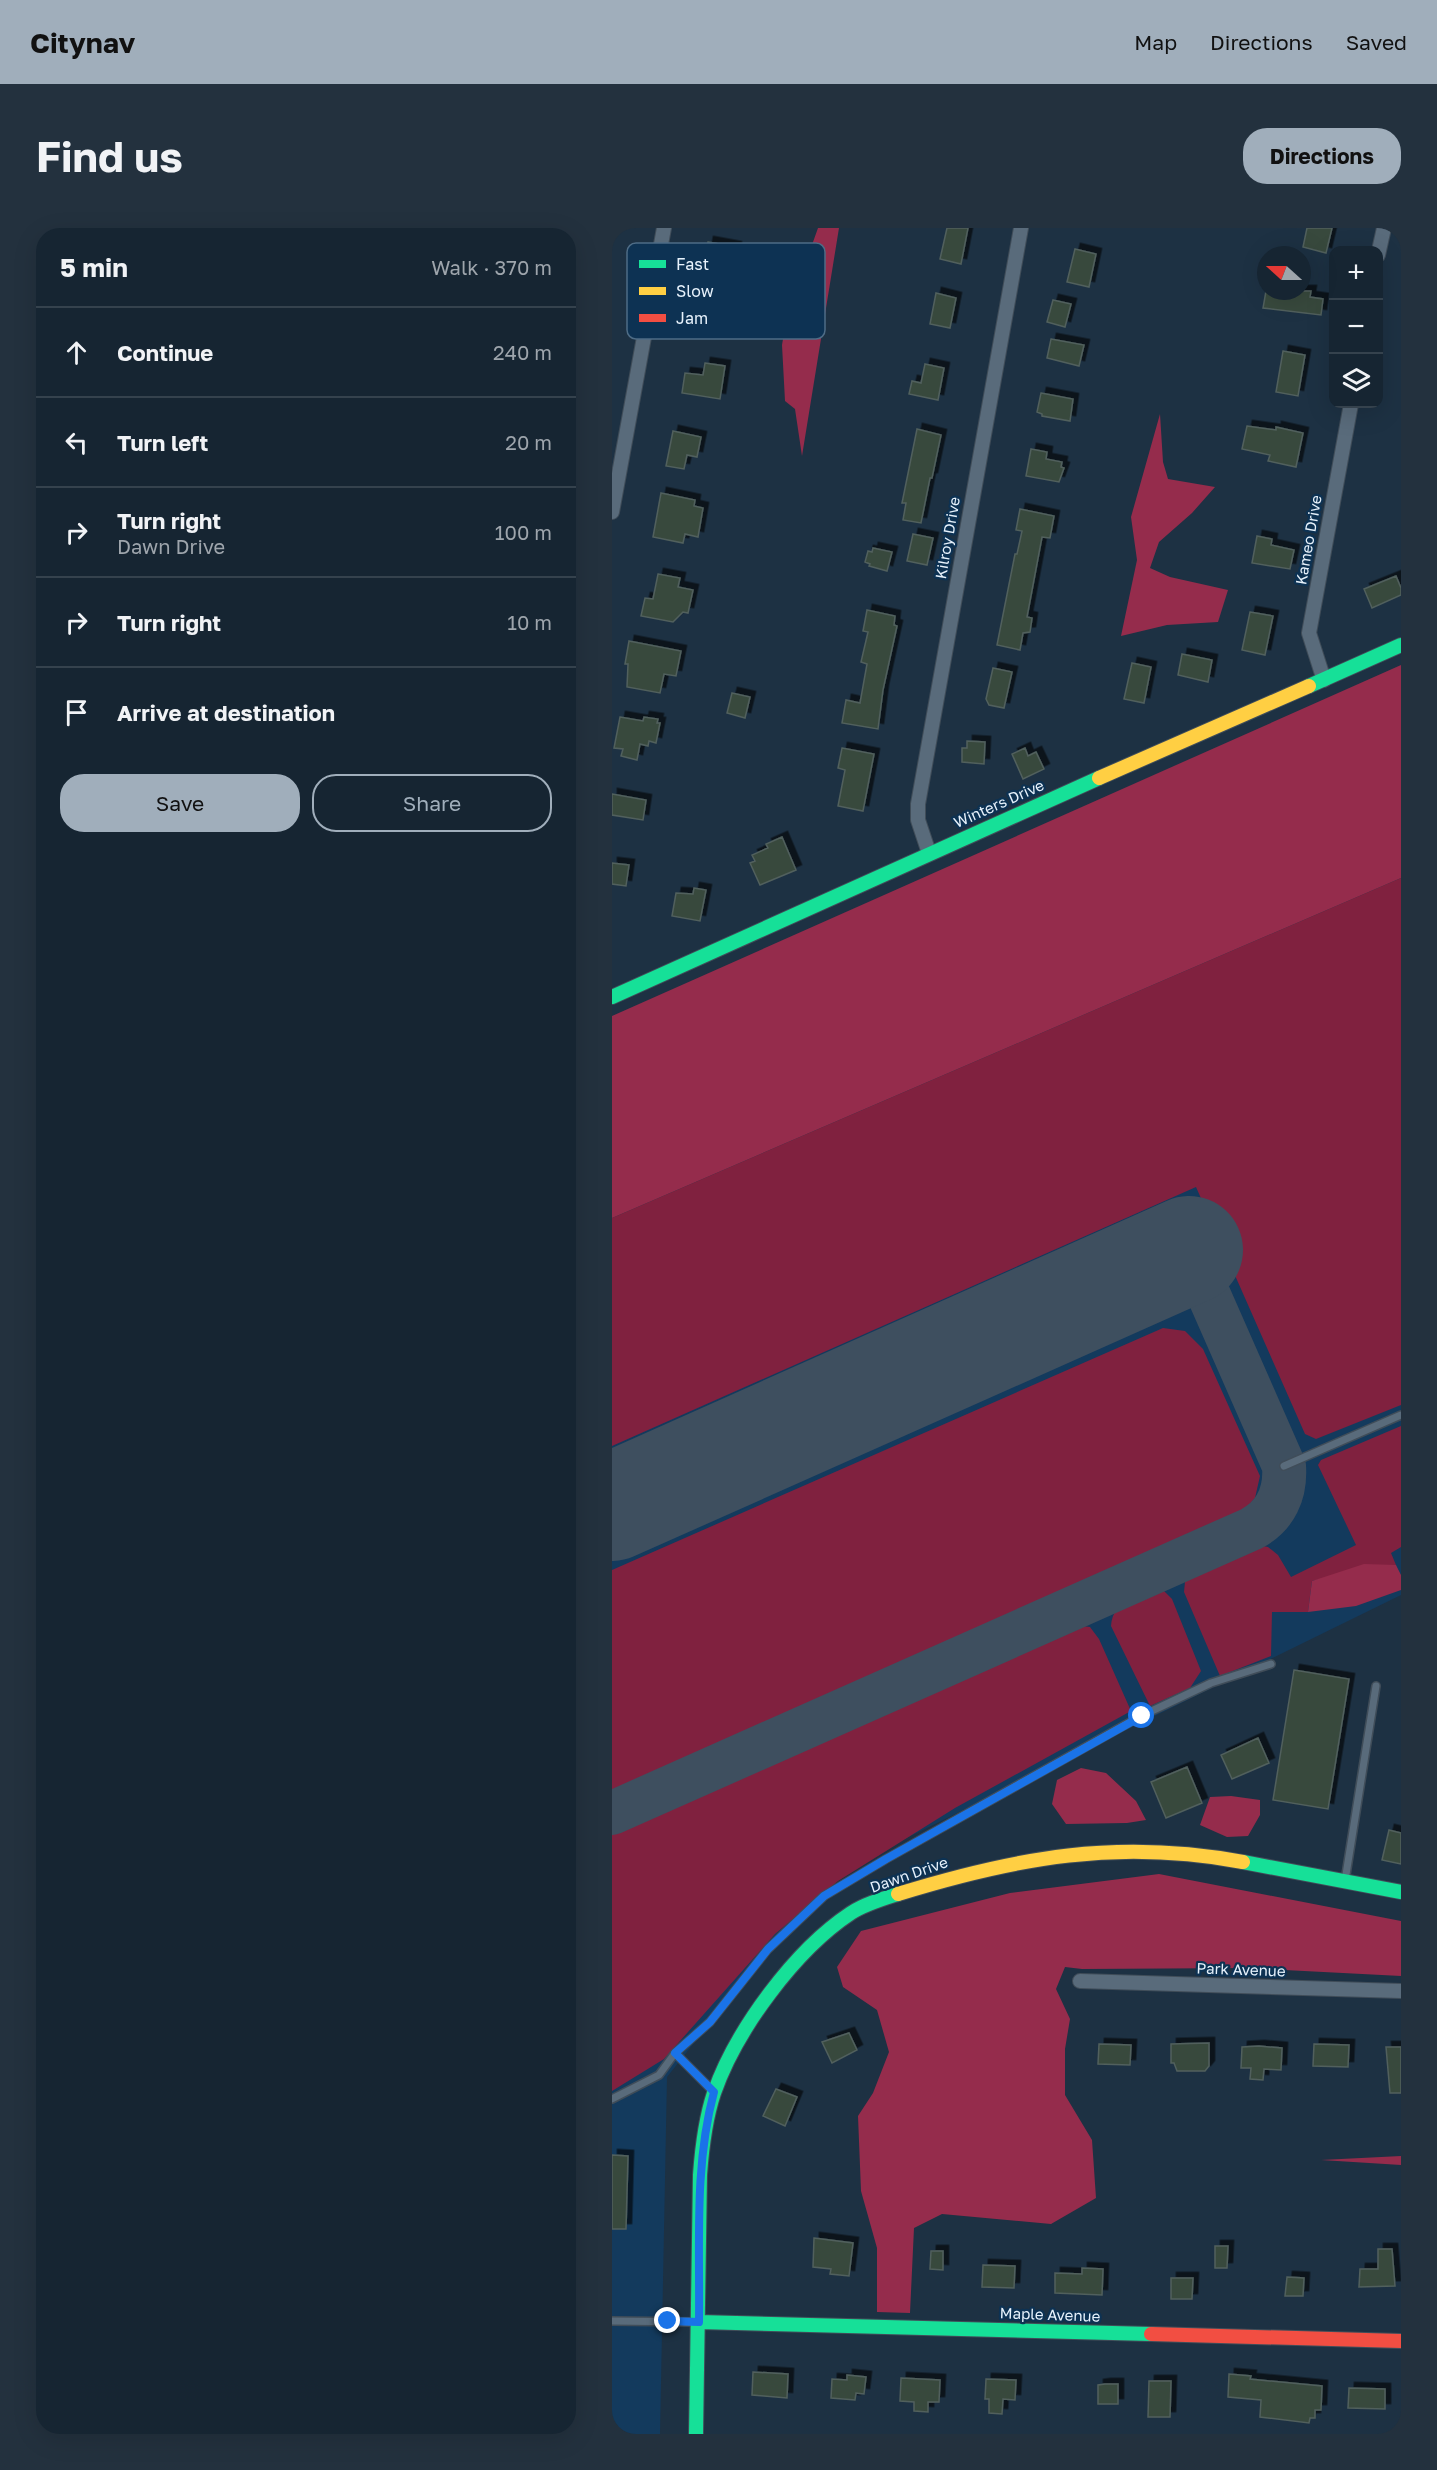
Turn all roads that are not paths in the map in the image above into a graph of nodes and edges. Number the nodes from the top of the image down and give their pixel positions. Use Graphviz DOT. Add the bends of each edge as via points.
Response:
graph roads {
  1 [pos="664,228"];
  2 [pos="1021,228"];
  3 [pos="1384,228"];
  4 [pos="661,243"];
  5 [pos="1380,246"];
  6 [pos="644,339"];
  7 [pos="1350,408"];
  8 [pos="612,512"];
  9 [pos="1401,645"];
  10 [pos="1324,680"];
  11 [pos="929,853"];
  12 [pos="612,997"];
  13 [pos="1401,1415"];
  14 [pos="1284,1466"];
  15 [pos="1271,1664"];
  16 [pos="1376,1686"];
  17 [pos="1345,1881"];
  18 [pos="1401,1892"];
  19 [pos="1080,1982"];
  20 [pos="1401,1991"];
  21 [pos="675,2053"];
  22 [pos="714,2092"];
  23 [pos="612,2099"];
  24 [pos="612,2320"];
  25 [pos="699,2322"];
  26 [pos="1401,2341"];
  27 [pos="696,2434"];
  1 -- 4 [label="street"];
  2 -- 11 [label="street, Kilroy Drive" via="918,804 918,820"];
  3 -- 5 [label="street"];
  6 -- 8 [label="street"];
  7 -- 10 [label="street, Kameo Drive" via="1309,633"];
  9 -- 10 [label="street, Winters Drive"];
  10 -- 11 [label="street, Winters Drive"];
  11 -- 12 [label="street, Winters Drive"];
  13 -- 14 [label="lane"];
  15 -- 21 [label="lane" via="1211,1683 1142,1716 824,1896 768,1949 710,2022"];
  16 -- 17 [label="lane"];
  17 -- 18 [label="street, Dawn Drive"];
  17 -- 22 [label="street, Dawn Drive" via="1212,1857 1160,1851 1094,1852 1027,1859 902,1893 851,1913 818,1940 761,2009 732,2054"];
  19 -- 20 [label="street, Park Avenue"];
  21 -- 22 [label="lane"];
  21 -- 23 [label="lane" via="659,2075"];
  22 -- 25 [label="street, Dawn Drive" via="706,2120 700,2181"];
  24 -- 25 [label="lane"];
  25 -- 26 [label="street, Maple Avenue"];
  25 -- 27 [label="street, Dawn Drive"];
}
